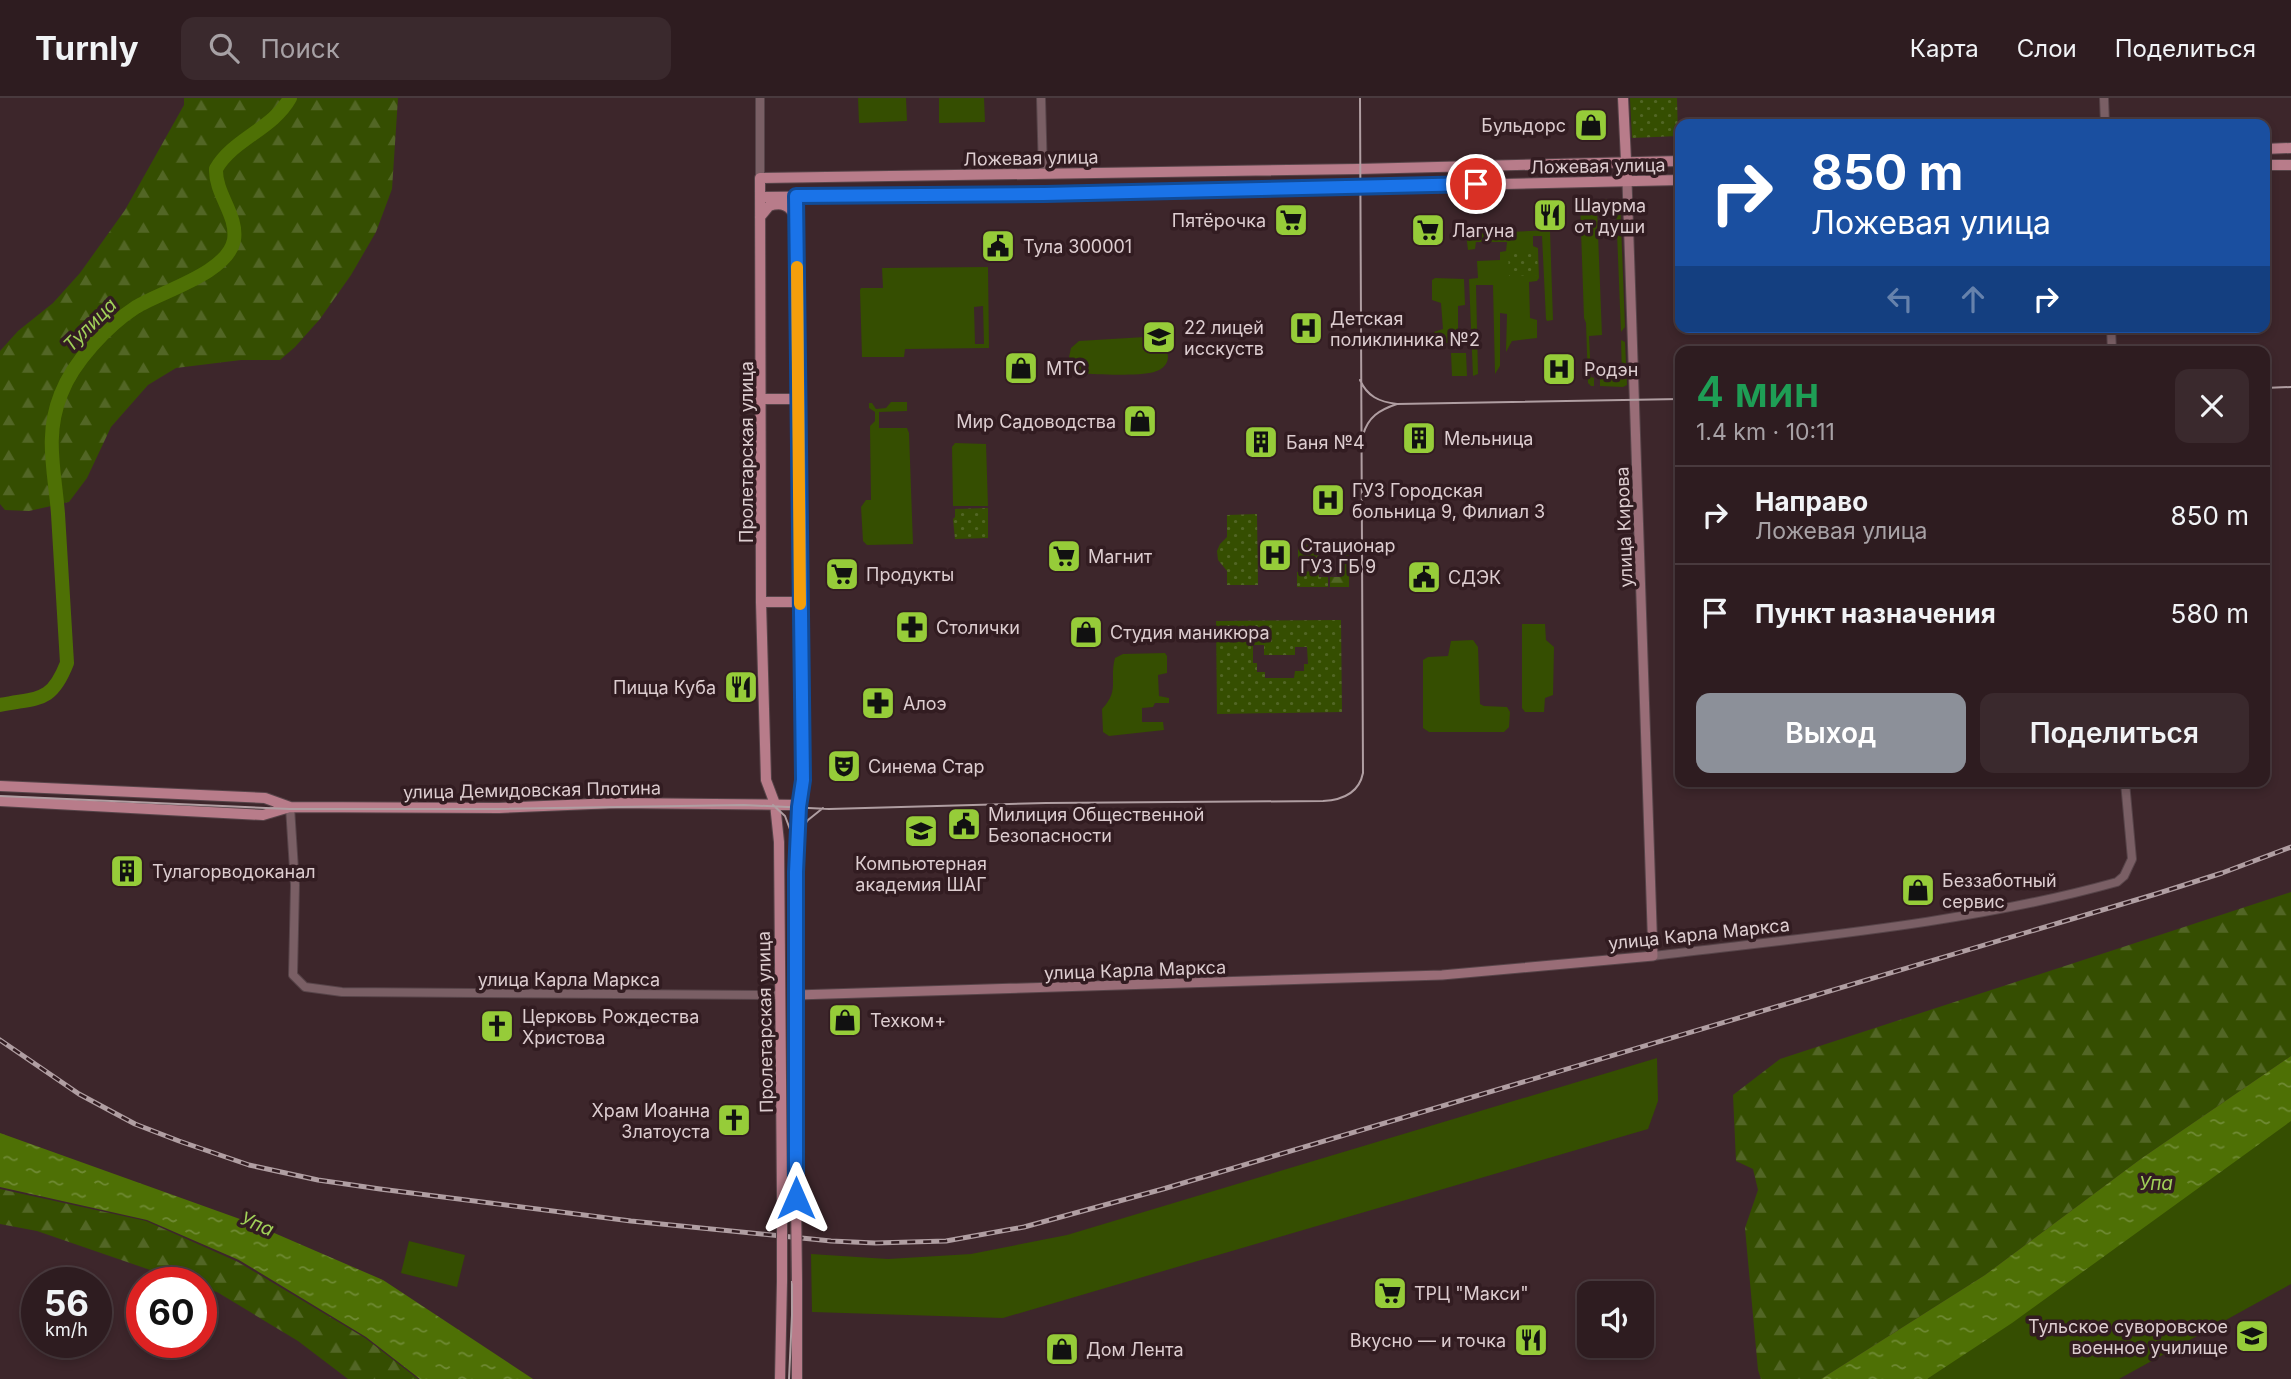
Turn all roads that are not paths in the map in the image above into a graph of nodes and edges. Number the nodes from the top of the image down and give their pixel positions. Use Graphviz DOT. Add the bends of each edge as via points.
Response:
graph roads {
  1 [pos="760,98"];
  2 [pos="1041,98"];
  3 [pos="1623,98"];
  4 [pos="2104,98"];
  5 [pos="2105,119"];
  6 [pos="2291,148"];
  7 [pos="2270,149"];
  8 [pos="1626,162"];
  9 [pos="1675,162"];
  10 [pos="2270,165"];
  11 [pos="2291,165"];
  12 [pos="1226,171"];
  13 [pos="1043,174"];
  14 [pos="760,178"];
  15 [pos="1675,180"];
  16 [pos="1627,181"];
  17 [pos="1226,190"];
  18 [pos="1044,194"];
  19 [pos="796,196"];
  20 [pos="760,197"];
  21 [pos="760,217"];
  22 [pos="796,218"];
  23 [pos="762,399"];
  24 [pos="798,399"];
  25 [pos="761,602"];
  26 [pos="800,602"];
  27 [pos="0,786"];
  28 [pos="2126,787"];
  29 [pos="105,791"];
  30 [pos="0,801"];
  31 [pos="775,804"];
  32 [pos="799,805"];
  33 [pos="290,807"];
  34 [pos="113,808"];
  35 [pos="1653,956"];
  36 [pos="781,995"];
  37 [pos="796,995"];
  38 [pos="780,1379"];
  39 [pos="797,1379"];
  1 -- 14 [label="street, Пролетарская улица"];
  2 -- 13 [label="street"];
  3 -- 8 [label="main road, улица Кирова"];
  4 -- 5 [label="street"];
  6 -- 7 [label="main road"];
  8 -- 9 [label="main road, Ложевая улица"];
  8 -- 12 [label="main road, Ложевая улица"];
  8 -- 16 [label="main road, улица Кирова"];
  10 -- 11 [label="main road"];
  12 -- 13 [label="main road, Ложевая улица"];
  12 -- 17 [label="main road"];
  13 -- 14 [label="main road, Ложевая улица"];
  13 -- 18 [label="main road"];
  14 -- 20 [label="main road, Пролетарская улица"];
  15 -- 16 [label="main road, Ложевая улица"];
  16 -- 17 [label="main road, Ложевая улица"];
  16 -- 35 [label="main road, улица Кирова"];
  17 -- 18 [label="main road, Ложевая улица"];
  18 -- 19 [label="main road, Ложевая улица"];
  19 -- 20 [label="main road, Ложевая улица"];
  19 -- 22 [label="main road, Пролетарская улица"];
  20 -- 21 [label="main road, Пролетарская улица"];
  21 -- 22 [label="main road" via="769,206 783,204"];
  21 -- 23 [label="main road, Пролетарская улица"];
  22 -- 24 [label="main road, Пролетарская улица"];
  23 -- 24 [label="main road"];
  23 -- 25 [label="main road, Пролетарская улица"];
  24 -- 26 [label="main road, Пролетарская улица"];
  25 -- 26 [label="main road"];
  25 -- 31 [label="main road, Пролетарская улица" via="766,780"];
  26 -- 32 [label="main road, Пролетарская улица" via="803,780"];
  27 -- 29 [label="main road, улица Демидовская Плотина"];
  28 -- 35 [label="street, улица Карла Маркса" via="2132,859 2117,882 1934,922"];
  29 -- 33 [label="main road, улица Демидовская Плотина" via="265,798"];
  29 -- 34 [label="main road"];
  30 -- 34 [label="main road, улица Демидовская Плотина"];
  31 -- 32 [label="main road"];
  31 -- 33 [label="main road, улица Демидовская Плотина"];
  31 -- 36 [label="main road, Пролетарская улица"];
  32 -- 37 [label="main road, Пролетарская улица"];
  33 -- 34 [label="main road, улица Демидовская Плотина" via="263,815"];
  33 -- 36 [label="street, улица Карла Маркса" via="295,885 293,975 304,987 342,992"];
  35 -- 37 [label="main road, улица Карла Маркса" via="1442,975"];
  36 -- 37 [label="main road, улица Карла Маркса"];
  36 -- 38 [label="main road, Пролетарская улица, bridge"];
  37 -- 39 [label="main road, Пролетарская улица, bridge"];
}
